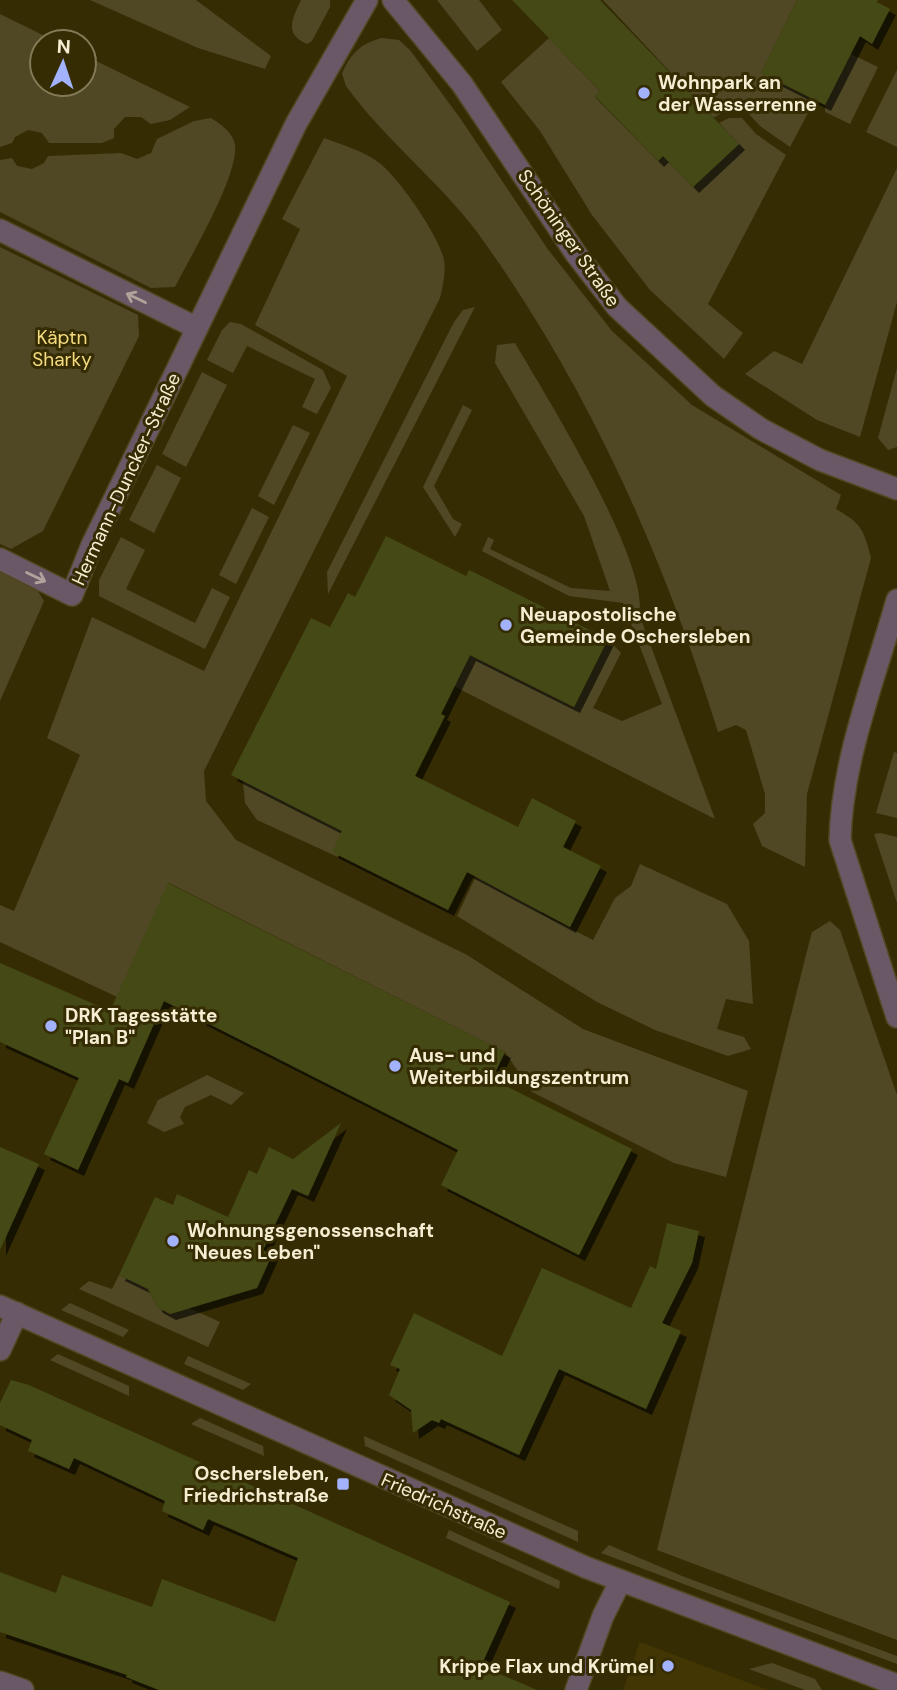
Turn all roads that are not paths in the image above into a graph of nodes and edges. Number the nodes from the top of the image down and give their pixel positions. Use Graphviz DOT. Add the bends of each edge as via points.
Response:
graph roads {
  1 [pos="367,0"];
  2 [pos="393,0"];
  3 [pos="0,230"];
  4 [pos="197,328"];
  5 [pos="897,489"];
  6 [pos="0,559"];
  7 [pos="897,600"];
  8 [pos="897,1017"];
  9 [pos="9,1309"];
  10 [pos="0,1350"];
  11 [pos="620,1582"];
  12 [pos="0,1682"];
  13 [pos="897,1685"];
  14 [pos="23,1690"];
  15 [pos="576,1690"];
  1 -- 4 [label="street, Hermann-Duncker-Straße" via="296,124"];
  2 -- 5 [label="street, Schöninger Straße" via="462,84 617,307 713,396 761,429 820,460"];
  4 -- 3 [label="street, one-way"];
  6 -- 4 [label="street, Hermann-Duncker-Straße, one-way" via="72,595"];
  7 -- 8 [label="street" via="853,752 841,811 841,840"];
  9 -- 10 [label="street"];
  9 -- 11 [label="street, Friedrichstraße"];
  11 -- 13 [label="street, Friedrichstraße"];
  11 -- 15 [label="street"];
  12 -- 14 [label="street"];
}
